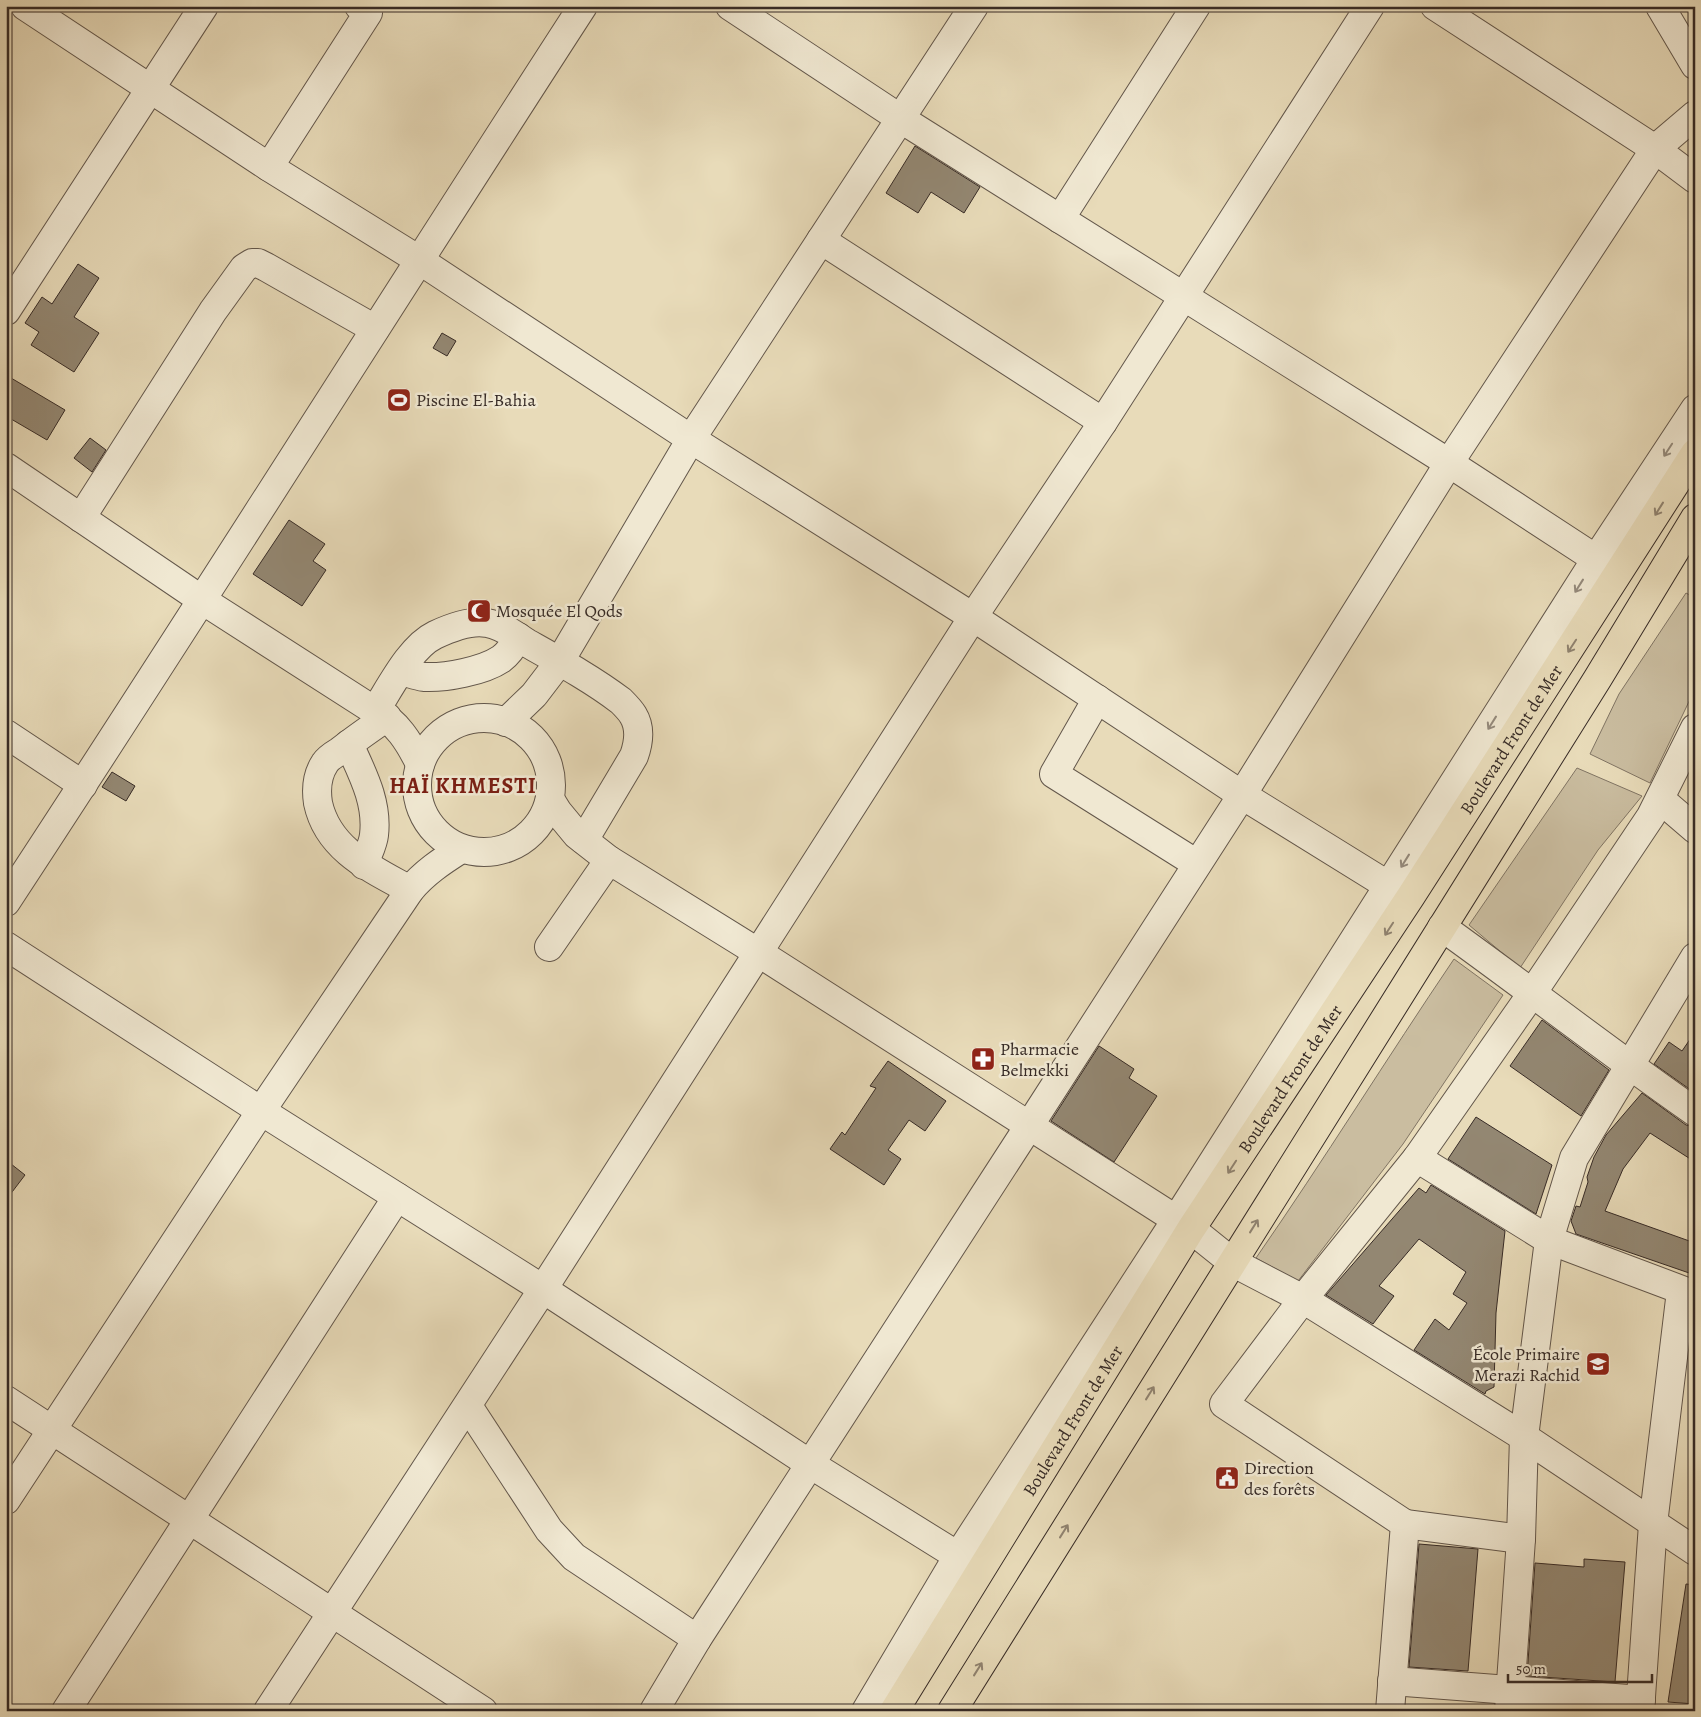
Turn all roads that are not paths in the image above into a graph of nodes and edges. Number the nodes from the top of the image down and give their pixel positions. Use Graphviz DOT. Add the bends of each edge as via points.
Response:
graph roads {
  1 [pos="24,6"];
  2 [pos="204,6"];
  3 [pos="359,6"];
  4 [pos="583,6"];
  5 [pos="730,6"];
  6 [pos="974,6"];
  7 [pos="1196,6"];
  8 [pos="1370,6"];
  9 [pos="1435,6"];
  10 [pos="1660,6"];
  11 [pos="1695,65"];
  12 [pos="149,89"];
  13 [pos="1695,115"];
  14 [pos="901,119"];
  15 [pos="1655,149"];
  16 [pos="269,168"];
  17 [pos="1695,179"];
  18 [pos="1060,219"];
  19 [pos="822,240"];
  20 [pos="418,260"];
  21 [pos="1183,297"];
  22 [pos="6,311"];
  23 [pos="375,329"];
  24 [pos="1695,409"];
  25 [pos="1103,422"];
  26 [pos="691,439"];
  27 [pos="1695,452"];
  28 [pos="1449,463"];
  29 [pos="6,467"];
  30 [pos="81,518"];
  31 [pos="1695,518"];
  32 [pos="1596,558"];
  33 [pos="202,600"];
  34 [pos="973,617"];
  35 [pos="518,637"];
  36 [pos="553,670"];
  37 [pos="401,671"];
  38 [pos="1098,699"];
  39 [pos="385,717"];
  40 [pos="506,722"];
  41 [pos="1695,728"];
  42 [pos="443,732"];
  43 [pos="6,734"];
  44 [pos="532,738"];
  45 [pos="349,744"];
  46 [pos="420,764"];
  47 [pos="83,785"];
  48 [pos="1242,794"];
  49 [pos="550,799"];
  50 [pos="1660,799"];
  51 [pos="430,826"];
  52 [pos="1695,829"];
  53 [pos="532,832"];
  54 [pos="581,838"];
  55 [pos="461,849"];
  56 [pos="609,860"];
  57 [pos="1197,864"];
  58 [pos="364,865"];
  59 [pos="415,885"];
  60 [pos="1389,886"];
  61 [pos="6,902"];
  62 [pos="1442,927"];
  63 [pos="6,946"];
  64 [pos="549,947"];
  65 [pos="759,952"];
  66 [pos="1695,957"];
  67 [pos="1532,992"];
  68 [pos="1628,1066"];
  69 [pos="261,1111"];
  70 [pos="1695,1112"];
  71 [pos="1029,1126"];
  72 [pos="1417,1158"];
  73 [pos="397,1197"];
  74 [pos="1183,1225"];
  75 [pos="1549,1240"];
  76 [pos="1232,1262"];
  77 [pos="543,1290"];
  78 [pos="1688,1293"];
  79 [pos="1303,1299"];
  80 [pos="6,1400"];
  81 [pos="468,1406"];
  82 [pos="52,1430"];
  83 [pos="1524,1437"];
  84 [pos="810,1464"];
  85 [pos="6,1500"];
  86 [pos="190,1520"];
  87 [pos="1405,1524"];
  88 [pos="1653,1524"];
  89 [pos="1521,1538"];
  90 [pos="1695,1551"];
  91 [pos="958,1556"];
  92 [pos="333,1612"];
  93 [pos="697,1639"];
  94 [pos="1392,1681"];
  95 [pos="1509,1700"];
  96 [pos="1641,1705"];
  97 [pos="66,1711"];
  98 [pos="268,1711"];
  99 [pos="482,1711"];
  100 [pos="654,1711"];
  101 [pos="866,1711"];
  102 [pos="894,1711"];
  103 [pos="952,1711"];
  104 [pos="1390,1711"];
  1 -- 12 [label="street"];
  2 -- 12 [label="street"];
  3 -- 16 [label="street" via="368,13"];
  4 -- 20 [label="street"];
  5 -- 14 [label="street"];
  6 -- 14 [label="street"];
  7 -- 18 [label="street"];
  8 -- 21 [label="street"];
  9 -- 15 [label="street"];
  10 -- 11 [label="street"];
  12 -- 16 [label="street"];
  12 -- 22 [label="street"];
  13 -- 15 [label="street"];
  14 -- 18 [label="street"];
  14 -- 19 [label="street"];
  15 -- 17 [label="street"];
  15 -- 28 [label="street"];
  16 -- 20 [label="street"];
  18 -- 21 [label="street"];
  19 -- 25 [label="street"];
  19 -- 26 [label="street"];
  20 -- 23 [label="street"];
  20 -- 26 [label="street"];
  21 -- 25 [label="street"];
  21 -- 28 [label="street"];
  23 -- 30 [label="street" via="266,267 252,263 244,268"];
  23 -- 33 [label="street"];
  24 -- 32 [label="street, one-way"];
  25 -- 34 [label="street"];
  26 -- 34 [label="street"];
  26 -- 36 [label="street"];
  27 -- 74 [label="main road, Boulevard Front de Mer, one-way" via="1416,887"];
  28 -- 32 [label="street"];
  28 -- 48 [label="street"];
  29 -- 30 [label="street"];
  30 -- 33 [label="street"];
  31 -- 62 [label="main road"];
  32 -- 60 [label="street, one-way"];
  33 -- 39 [label="street"];
  33 -- 47 [label="street"];
  34 -- 38 [label="street"];
  34 -- 65 [label="street"];
  35 -- 36 [label="street"];
  35 -- 37 [label="street" via="502,658 477,669 434,677"];
  35 -- 37 [label="street" via="495,625 468,624 425,641"];
  36 -- 40 [label="street"];
  36 -- 44 [label="street"];
  36 -- 54 [label="street" via="621,702 634,717 637,727 634,756"];
  37 -- 39 [label="street"];
  38 -- 48 [label="street"];
  38 -- 57 [label="street" via="1054,774"];
  39 -- 42 [label="street" via="418,730"];
  39 -- 45 [label="street"];
  39 -- 46 [label="street" via="408,742"];
  40 -- 42 [label="street" via="474,719 457,723"];
  40 -- 44 [label="street"];
  41 -- 50 [label="street"];
  42 -- 46 [label="street" via="429,746"];
  43 -- 47 [label="street"];
  44 -- 49 [label="street" via="541,748 549,766"];
  45 -- 58 [label="street" via="364,777 374,811 374,837"];
  45 -- 58 [label="street" via="325,761 318,776 317,794 320,812 334,839"];
  46 -- 51 [label="street" via="416,790 418,803"];
  47 -- 61 [label="street"];
  48 -- 57 [label="street"];
  48 -- 60 [label="street"];
  49 -- 53 [label="street"];
  49 -- 54 [label="street"];
  50 -- 52 [label="street"];
  50 -- 67 [label="street"];
  51 -- 55 [label="street" via="439,836"];
  51 -- 59 [label="street" via="426,853"];
  53 -- 54 [label="street" via="562,833"];
  53 -- 55 [label="street" via="507,849 476,852"];
  54 -- 56 [label="street"];
  55 -- 59 [label="street"];
  56 -- 64 [label="street"];
  56 -- 65 [label="street"];
  57 -- 71 [label="street"];
  58 -- 59 [label="street"];
  59 -- 69 [label="street"];
  60 -- 74 [label="street"];
  62 -- 67 [label="street"];
  76 -- 62 [label="main road, one-way"];
  63 -- 69 [label="street"];
  65 -- 71 [label="street"];
  65 -- 77 [label="street"];
  66 -- 68 [label="street"];
  67 -- 68 [label="street"];
  67 -- 72 [label="street"];
  68 -- 70 [label="street"];
  68 -- 75 [label="street" via="1574,1158"];
  69 -- 73 [label="street"];
  69 -- 82 [label="street"];
  71 -- 74 [label="street"];
  71 -- 84 [label="street"];
  72 -- 75 [label="street"];
  72 -- 79 [label="street"];
  73 -- 77 [label="street"];
  73 -- 86 [label="street"];
  74 -- 76 [label="street"];
  74 -- 91 [label="street"];
  74 -- 102 [label="main road, Boulevard Front de Mer"];
  75 -- 78 [label="street"];
  75 -- 83 [label="street"];
  76 -- 79 [label="street"];
  103 -- 76 [label="main road, one-way"];
  77 -- 81 [label="street"];
  77 -- 84 [label="street"];
  78 -- 88 [label="street"];
  79 -- 83 [label="street"];
  79 -- 87 [label="street" via="1224,1404"];
  80 -- 82 [label="street"];
  81 -- 92 [label="street"];
  81 -- 93 [label="street" via="549,1530 574,1557"];
  82 -- 85 [label="street"];
  82 -- 86 [label="street"];
  83 -- 88 [label="street"];
  83 -- 89 [label="street"];
  84 -- 91 [label="street"];
  84 -- 93 [label="street"];
  86 -- 92 [label="street"];
  86 -- 97 [label="street"];
  87 -- 89 [label="street"];
  87 -- 94 [label="street"];
  88 -- 90 [label="street"];
  88 -- 96 [label="street"];
  89 -- 95 [label="street"];
  91 -- 101 [label="street"];
  92 -- 98 [label="street"];
  92 -- 99 [label="street"];
  93 -- 100 [label="street"];
  94 -- 95 [label="street"];
  94 -- 104 [label="street"];
  95 -- 96 [label="street"];
}
